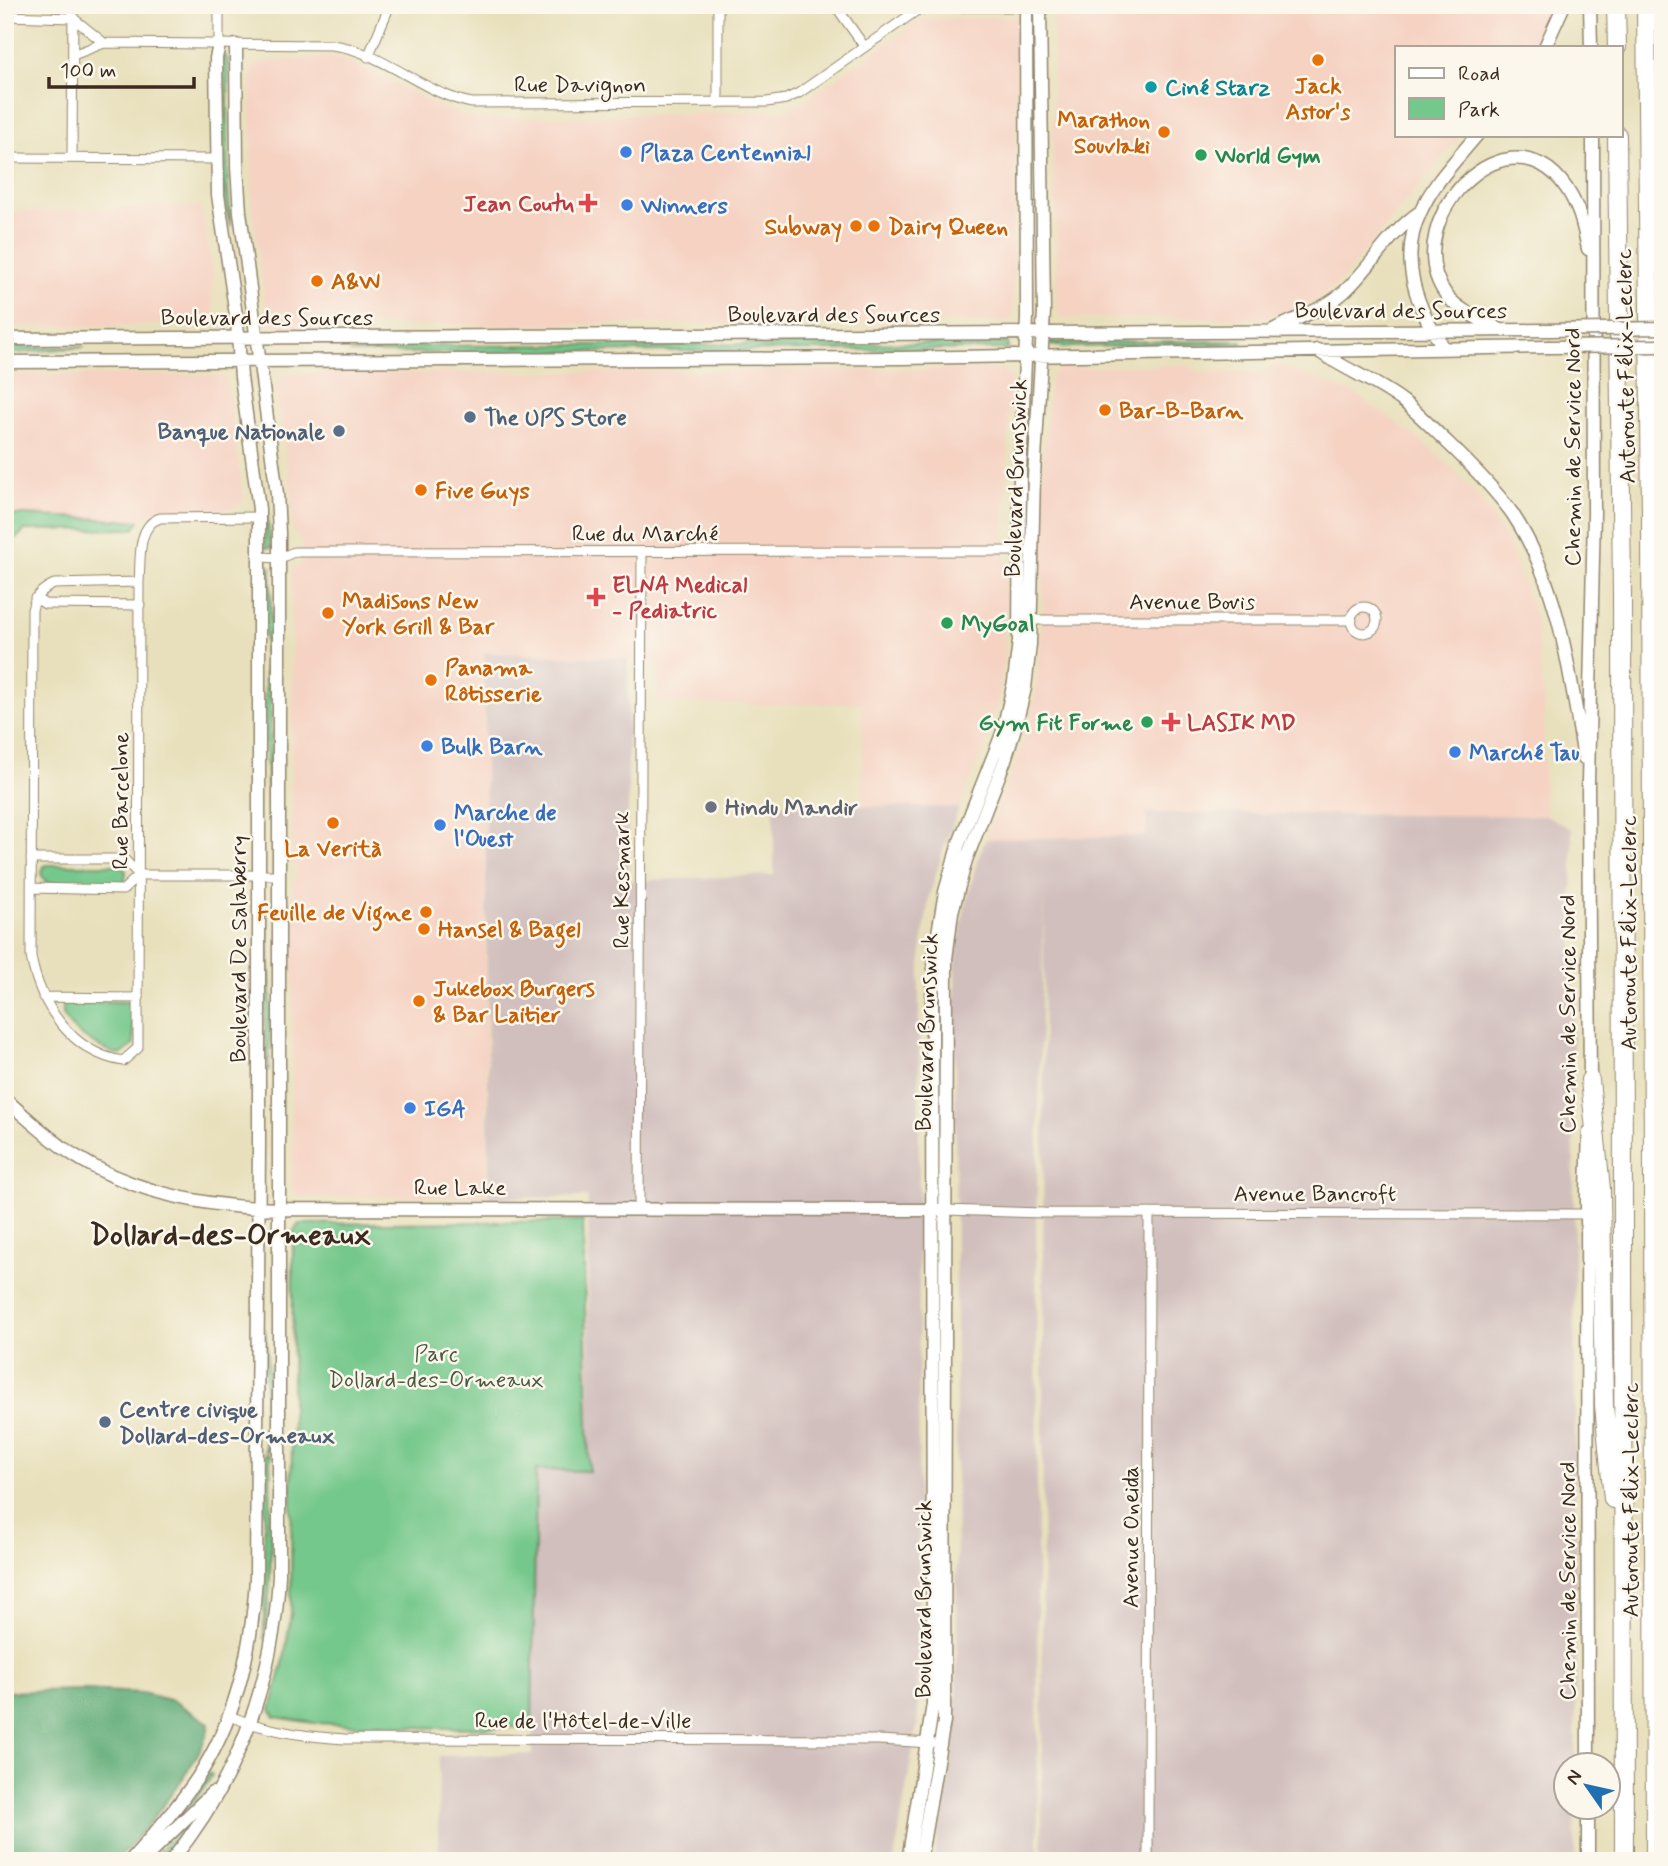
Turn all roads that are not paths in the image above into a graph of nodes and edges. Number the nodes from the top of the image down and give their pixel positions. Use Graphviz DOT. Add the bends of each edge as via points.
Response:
graph roads {
  1 [pos="73,5"];
  2 [pos="219,5"];
  3 [pos="390,5"];
  4 [pos="718,5"];
  5 [pos="835,5"];
  6 [pos="1564,5"];
  7 [pos="1590,5"];
  8 [pos="1616,5"];
  9 [pos="1646,5"];
  10 [pos="1026,6"];
  11 [pos="1040,6"];
  12 [pos="5,16"];
  13 [pos="73,18"];
  14 [pos="104,43"];
  15 [pos="219,45"];
  16 [pos="236,45"];
  17 [pos="864,46"];
  18 [pos="1545,46"];
  19 [pos="1591,46"];
  20 [pos="1617,46"];
  21 [pos="73,54"];
  22 [pos="368,57"];
  23 [pos="718,103"];
  24 [pos="1476,136"];
  25 [pos="1593,136"];
  26 [pos="1617,136"];
  27 [pos="5,158"];
  28 [pos="72,158"];
  29 [pos="217,159"];
  30 [pos="1420,211"];
  31 [pos="242,233"];
  32 [pos="224,235"];
  33 [pos="1592,264"];
  34 [pos="1663,328"];
  35 [pos="1273,330"];
  36 [pos="1501,330"];
  37 [pos="1433,331"];
  38 [pos="1043,333"];
  39 [pos="1026,334"];
  40 [pos="238,338"];
  41 [pos="255,338"];
  42 [pos="5,339"];
  43 [pos="1663,346"];
  44 [pos="1445,349"];
  45 [pos="1316,350"];
  46 [pos="1041,356"];
  47 [pos="1026,357"];
  48 [pos="258,361"];
  49 [pos="5,362"];
  50 [pos="240,362"];
  51 [pos="259,517"];
  52 [pos="1026,551"];
  53 [pos="642,552"];
  54 [pos="260,557"];
  55 [pos="280,558"];
  56 [pos="139,582"];
  57 [pos="35,598"];
  58 [pos="140,605"];
  59 [pos="1352,620"];
  60 [pos="1031,621"];
  61 [pos="1588,782"];
  62 [pos="31,859"];
  63 [pos="139,875"];
  64 [pos="260,875"];
  65 [pos="279,875"];
  66 [pos="31,888"];
  67 [pos="43,997"];
  68 [pos="139,998"];
  69 [pos="1590,1080"];
  70 [pos="5,1099"];
  71 [pos="258,1208"];
  72 [pos="279,1209"];
  73 [pos="639,1209"];
  74 [pos="939,1210"];
  75 [pos="1149,1213"];
  76 [pos="1587,1213"];
  77 [pos="1624,1603"];
  78 [pos="1663,1638"];
  79 [pos="229,1716"];
  80 [pos="250,1724"];
  81 [pos="1655,1726"];
  82 [pos="935,1743"];
  83 [pos="1588,1750"];
  84 [pos="220,1785"];
  85 [pos="1588,1820"];
  86 [pos="130,1861"];
  87 [pos="142,1861"];
  88 [pos="171,1861"];
  89 [pos="908,1861"];
  90 [pos="920,1861"];
  91 [pos="1148,1861"];
  92 [pos="1588,1861"];
  93 [pos="1624,1861"];
  94 [pos="1655,1861"];
  1 -- 13 [label="street"];
  2 -- 15 [label="street, Boulevard De Salaberry"];
  3 -- 22 [label="street"];
  4 -- 23 [label="street"];
  5 -- 17 [label="street"];
  6 -- 18 [label="street"];
  7 -- 19 [label="street"];
  8 -- 20 [label="highway"];
  9 -- 81 [label="highway, Autoroute Félix-Leclerc"];
  10 -- 11 [label="street, Rue Davignon"];
  10 -- 17 [label="street, Rue Davignon" via="920,9"];
  10 -- 39 [label="street, Boulevard Brunswick"];
  11 -- 38 [label="street, Boulevard Brunswick"];
  12 -- 13 [label="street"];
  13 -- 14 [label="street"];
  13 -- 21 [label="street"];
  14 -- 15 [label="street, Rue Davignon"];
  14 -- 21 [label="street, Rue Davignon"];
  15 -- 16 [label="street, Rue Davignon"];
  15 -- 29 [label="street, Boulevard De Salaberry"];
  16 -- 22 [label="street, Rue Davignon" via="338,45"];
  16 -- 31 [label="street, Boulevard De Salaberry"];
  17 -- 23 [label="street, Rue Davignon" via="786,99"];
  21 -- 28 [label="street"];
  22 -- 23 [label="street, Rue Davignon" via="472,103"];
  24 -- 30 [label="street"];
  25 -- 33 [label="street"];
  26 -- 77 [label="highway, Autoroute Félix-Leclerc"];
  27 -- 28 [label="street"];
  28 -- 29 [label="street"];
  29 -- 32 [label="street, Boulevard De Salaberry"];
  30 -- 35 [label="street" via="1402,224 1336,299"];
  30 -- 37 [label="street" via="1412,239 1411,268 1419,302"];
  31 -- 32 [label="street"];
  31 -- 41 [label="street, Boulevard De Salaberry"];
  32 -- 40 [label="street, Boulevard De Salaberry"];
  33 -- 36 [label="street" via="1577,206 1552,170 1518,158 1479,170 1446,209 1437,234 1434,265 1450,300"];
  33 -- 61 [label="street, Chemin de Service Nord" via="1594,513"];
  34 -- 36 [label="street, Boulevard des Sources, bridge"];
  35 -- 37 [label="street, Boulevard des Sources"];
  35 -- 38 [label="street, Boulevard des Sources"];
  36 -- 37 [label="street, Boulevard des Sources"];
  37 -- 44 [label="street"];
  38 -- 39 [label="street, Boulevard des Sources"];
  38 -- 46 [label="street, Boulevard Brunswick"];
  39 -- 41 [label="street, Boulevard des Sources"];
  39 -- 47 [label="street, Boulevard Brunswick"];
  40 -- 41 [label="street, Boulevard des Sources"];
  40 -- 42 [label="street, Boulevard des Sources"];
  40 -- 50 [label="street, Boulevard De Salaberry"];
  41 -- 48 [label="street, Boulevard De Salaberry"];
  43 -- 44 [label="street, Boulevard des Sources, bridge"];
  44 -- 45 [label="street, Boulevard des Sources"];
  45 -- 46 [label="street, Boulevard des Sources"];
  45 -- 61 [label="street" via="1406,403 1496,492 1519,525 1541,568 1556,613"];
  46 -- 47 [label="street, Boulevard des Sources"];
  46 -- 52 [label="street, Boulevard Brunswick"];
  47 -- 48 [label="street, Boulevard des Sources"];
  47 -- 52 [label="street, Boulevard Brunswick" via="1020,470"];
  48 -- 50 [label="street, Boulevard des Sources"];
  48 -- 55 [label="street, Boulevard De Salaberry"];
  49 -- 50 [label="street, Boulevard des Sources"];
  50 -- 51 [label="street, Boulevard De Salaberry"];
  51 -- 54 [label="street, Boulevard De Salaberry"];
  51 -- 56 [label="street, Rue Barcelone" via="153,521 144,533"];
  52 -- 53 [label="street, Rue du Marché"];
  52 -- 60 [label="street, Boulevard Brunswick"];
  52 -- 74 [label="street, Boulevard Brunswick" via="1009,705 995,755 955,856 936,938 932,998"];
  53 -- 55 [label="street, Rue du Marché" via="294,552"];
  53 -- 73 [label="street, Rue Kesmark"];
  54 -- 55 [label="street, Rue du Marché"];
  54 -- 64 [label="street, Boulevard De Salaberry"];
  55 -- 65 [label="street, Boulevard De Salaberry"];
  56 -- 57 [label="street" via="54,584"];
  56 -- 58 [label="street, Rue Barcelone"];
  57 -- 58 [label="street" via="45,604"];
  57 -- 62 [label="street, Rue Barcelone"];
  58 -- 63 [label="street, Rue Barcelone"];
  59 -- 60 [label="street, Avenue Bovis"];
  60 -- 74 [label="street, Boulevard Brunswick" via="1020,712 965,860 949,932"];
  61 -- 69 [label="street, Chemin de Service Nord"];
  62 -- 63 [label="street" via="124,859"];
  62 -- 66 [label="street, Rue Barcelone"];
  63 -- 64 [label="street"];
  63 -- 66 [label="street" via="123,890"];
  63 -- 68 [label="street, Rue Barcelone"];
  64 -- 65 [label="street"];
  64 -- 71 [label="street, Boulevard De Salaberry"];
  65 -- 72 [label="street, Boulevard De Salaberry"];
  66 -- 67 [label="street, Rue Barcelone" via="31,957"];
  67 -- 68 [label="street"];
  67 -- 68 [label="street, Rue Barcelone" via="71,1036 91,1051 123,1061 138,1048"];
  69 -- 76 [label="street, Chemin de Service Nord"];
  69 -- 77 [label="highway" via="1601,1189 1604,1406"];
  70 -- 71 [label="street, Rue Lake" via="66,1149 125,1180 192,1201"];
  71 -- 72 [label="street, Rue Lake"];
  71 -- 79 [label="street, Boulevard De Salaberry" via="255,1604 245,1664"];
  72 -- 73 [label="street, Rue Lake"];
  72 -- 80 [label="street, Boulevard De Salaberry" via="278,1597 269,1659"];
  73 -- 74 [label="street, Rue Lake"];
  74 -- 75 [label="street, Avenue Bancroft"];
  74 -- 82 [label="street, Boulevard Brunswick" via="944,1727"];
  75 -- 76 [label="street, Avenue Bancroft"];
  75 -- 91 [label="street, Avenue Oneida"];
  76 -- 83 [label="street, Chemin de Service Nord"];
  77 -- 93 [label="highway, Autoroute Félix-Leclerc"];
  78 -- 81 [label="highway"];
  79 -- 80 [label="street, Rue de l'Hôtel-de-Ville"];
  79 -- 86 [label="street, Boulevard De Salaberry" via="194,1783"];
  80 -- 82 [label="street, Rue de l'Hôtel-de-Ville" via="345,1739"];
  80 -- 84 [label="street, Boulevard De Salaberry"];
  81 -- 94 [label="highway, Autoroute Félix-Leclerc"];
  82 -- 89 [label="street, Boulevard Brunswick"];
  82 -- 90 [label="street, Boulevard Brunswick"];
  84 -- 87 [label="street, Boulevard De Salaberry"];
  84 -- 88 [label="street, Boulevard De Salaberry" via="199,1826"];
  85 -- 92 [label="street"];
}
